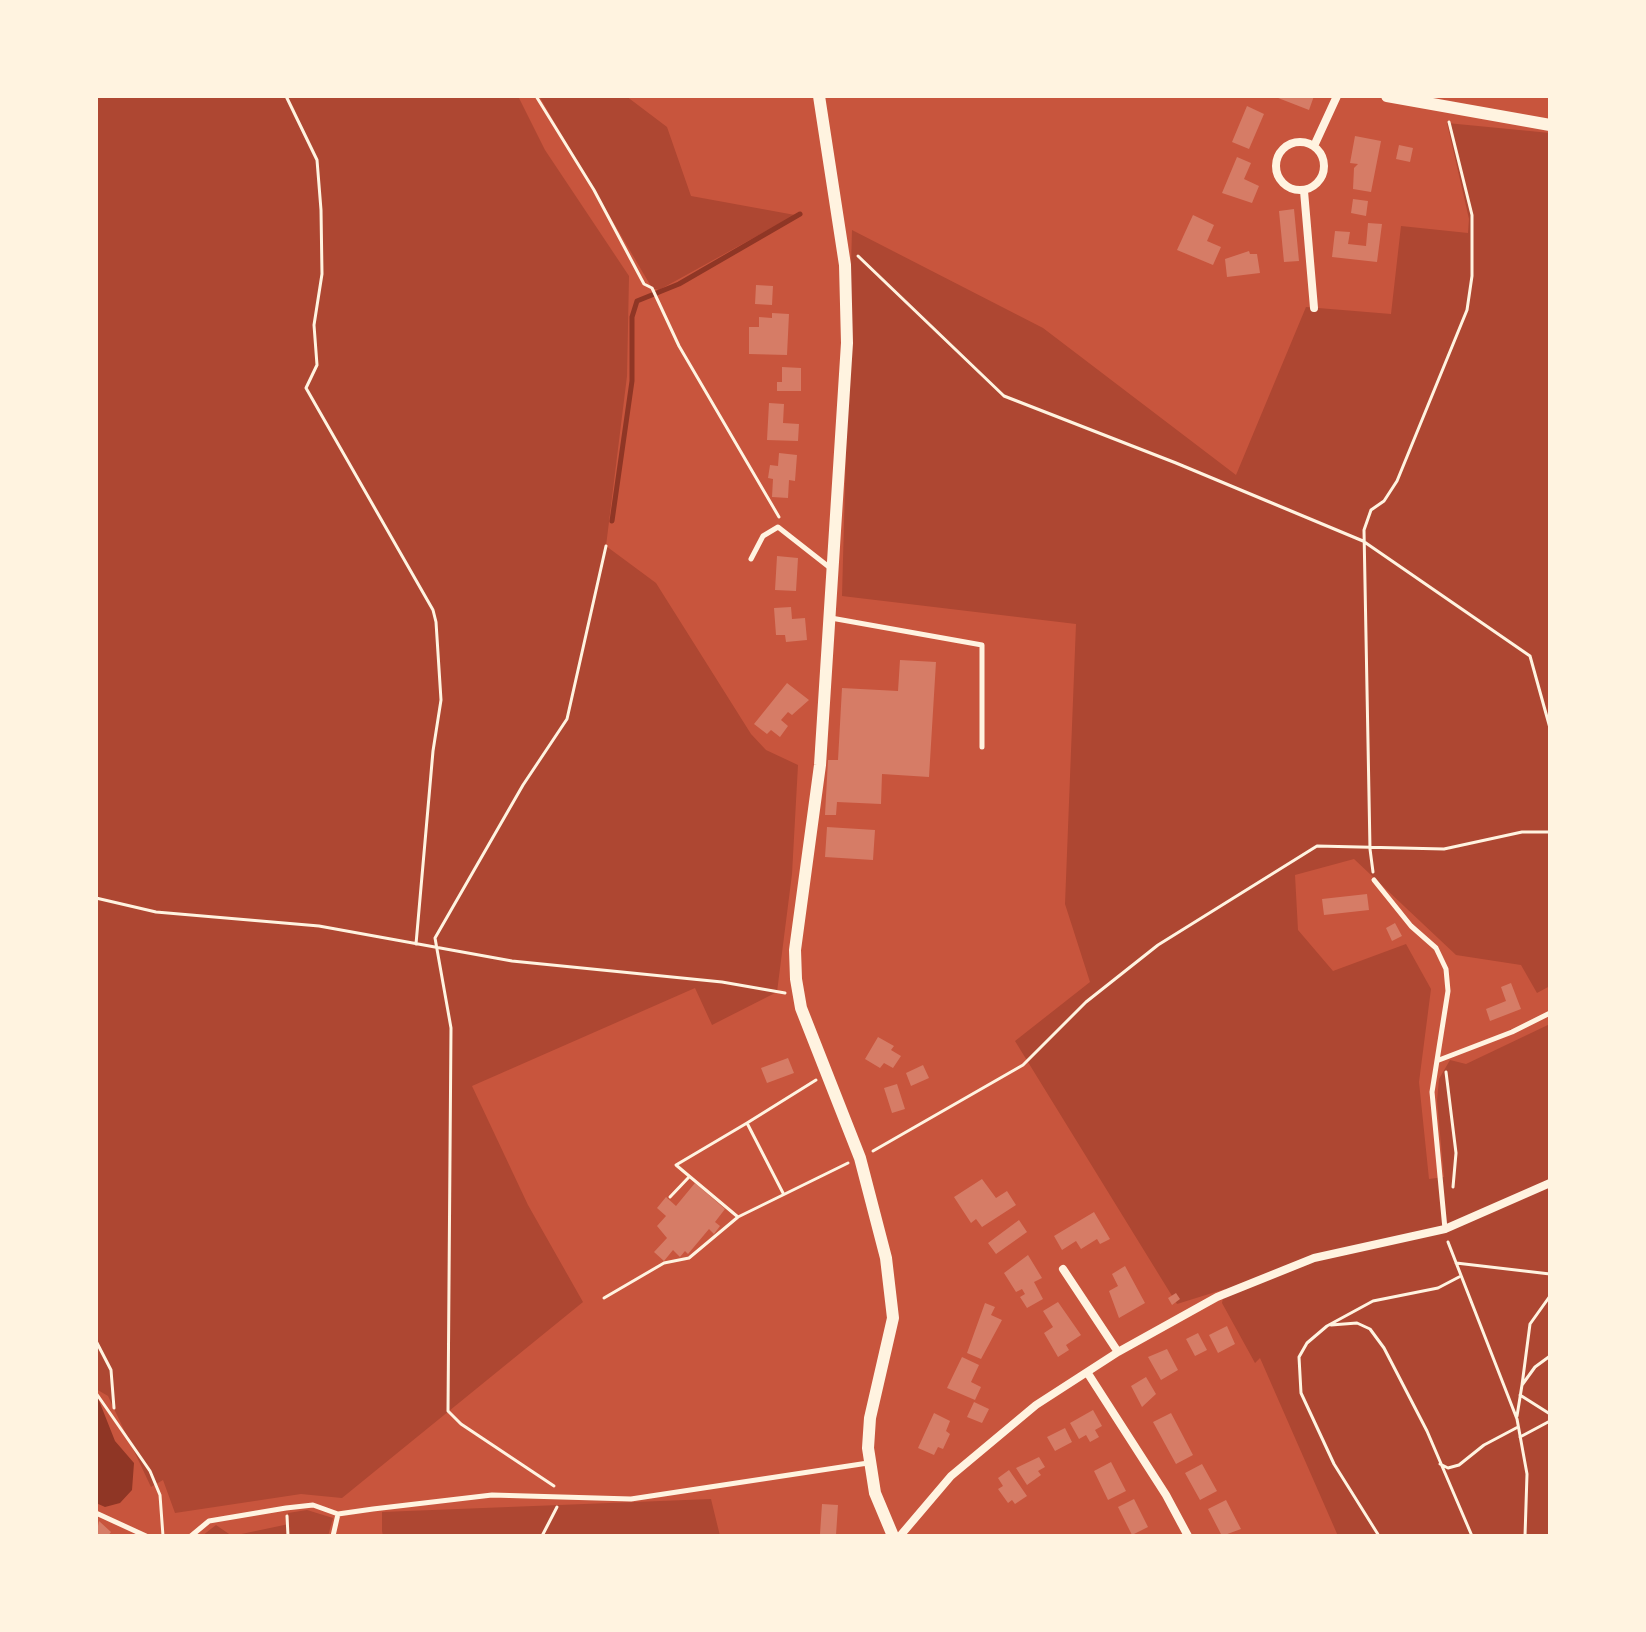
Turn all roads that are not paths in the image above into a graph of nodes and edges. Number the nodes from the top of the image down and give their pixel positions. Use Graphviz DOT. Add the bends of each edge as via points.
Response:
graph roads {
  1 [pos="819,96"];
  2 [pos="1337,96"];
  3 [pos="1387,96"];
  4 [pos="1550,125"];
  5 [pos="1314,146"];
  6 [pos="1304,191"];
  7 [pos="1314,308"];
  8 [pos="751,559"];
  9 [pos="833,570"];
  10 [pos="830,617"];
  11 [pos="982,747"];
  12 [pos="1374,880"];
  13 [pos="1550,1013"];
  14 [pos="1442,1059"];
  15 [pos="1550,1183"];
  16 [pos="1445,1229"];
  17 [pos="1063,1269"];
  18 [pos="1118,1352"];
  19 [pos="1087,1372"];
  20 [pos="869,1463"];
  21 [pos="96,1513"];
  22 [pos="338,1514"];
  23 [pos="146,1536"];
  24 [pos="191,1536"];
  25 [pos="333,1536"];
  26 [pos="893,1536"];
  27 [pos="900,1536"];
  28 [pos="1188,1536"];
  1 -- 9 [label="street" via="845,265 847,343"];
  2 -- 5 [label="street"];
  3 -- 4 [label="street"];
  5 -- 6 [label="street" via="1324,162 1323,174"];
  5 -- 6 [label="street" via="1288,145 1276,163 1281,182"];
  6 -- 7 [label="street"];
  8 -- 9 [label="lane" via="767,532 778,527"];
  9 -- 10 [label="street"];
  10 -- 11 [label="lane" via="982,645"];
  10 -- 20 [label="street" via="820,765 795,950 799,996 860,1158 893,1303 870,1418"];
  12 -- 14 [label="lane" via="1436,948 1446,969"];
  13 -- 14 [label="lane"];
  14 -- 16 [label="lane" via="1432,1092"];
  15 -- 16 [label="street"];
  16 -- 18 [label="street" via="1314,1258 1217,1297"];
  17 -- 18 [label="street"];
  18 -- 19 [label="street"];
  19 -- 27 [label="street" via="1036,1405 951,1476"];
  19 -- 28 [label="street"];
  20 -- 22 [label="lane" via="631,1499 492,1495"];
  20 -- 26 [label="street"];
  21 -- 23 [label="lane"];
  22 -- 24 [label="lane" via="313,1505 286,1508 209,1521"];
  22 -- 25 [label="lane"];
}
